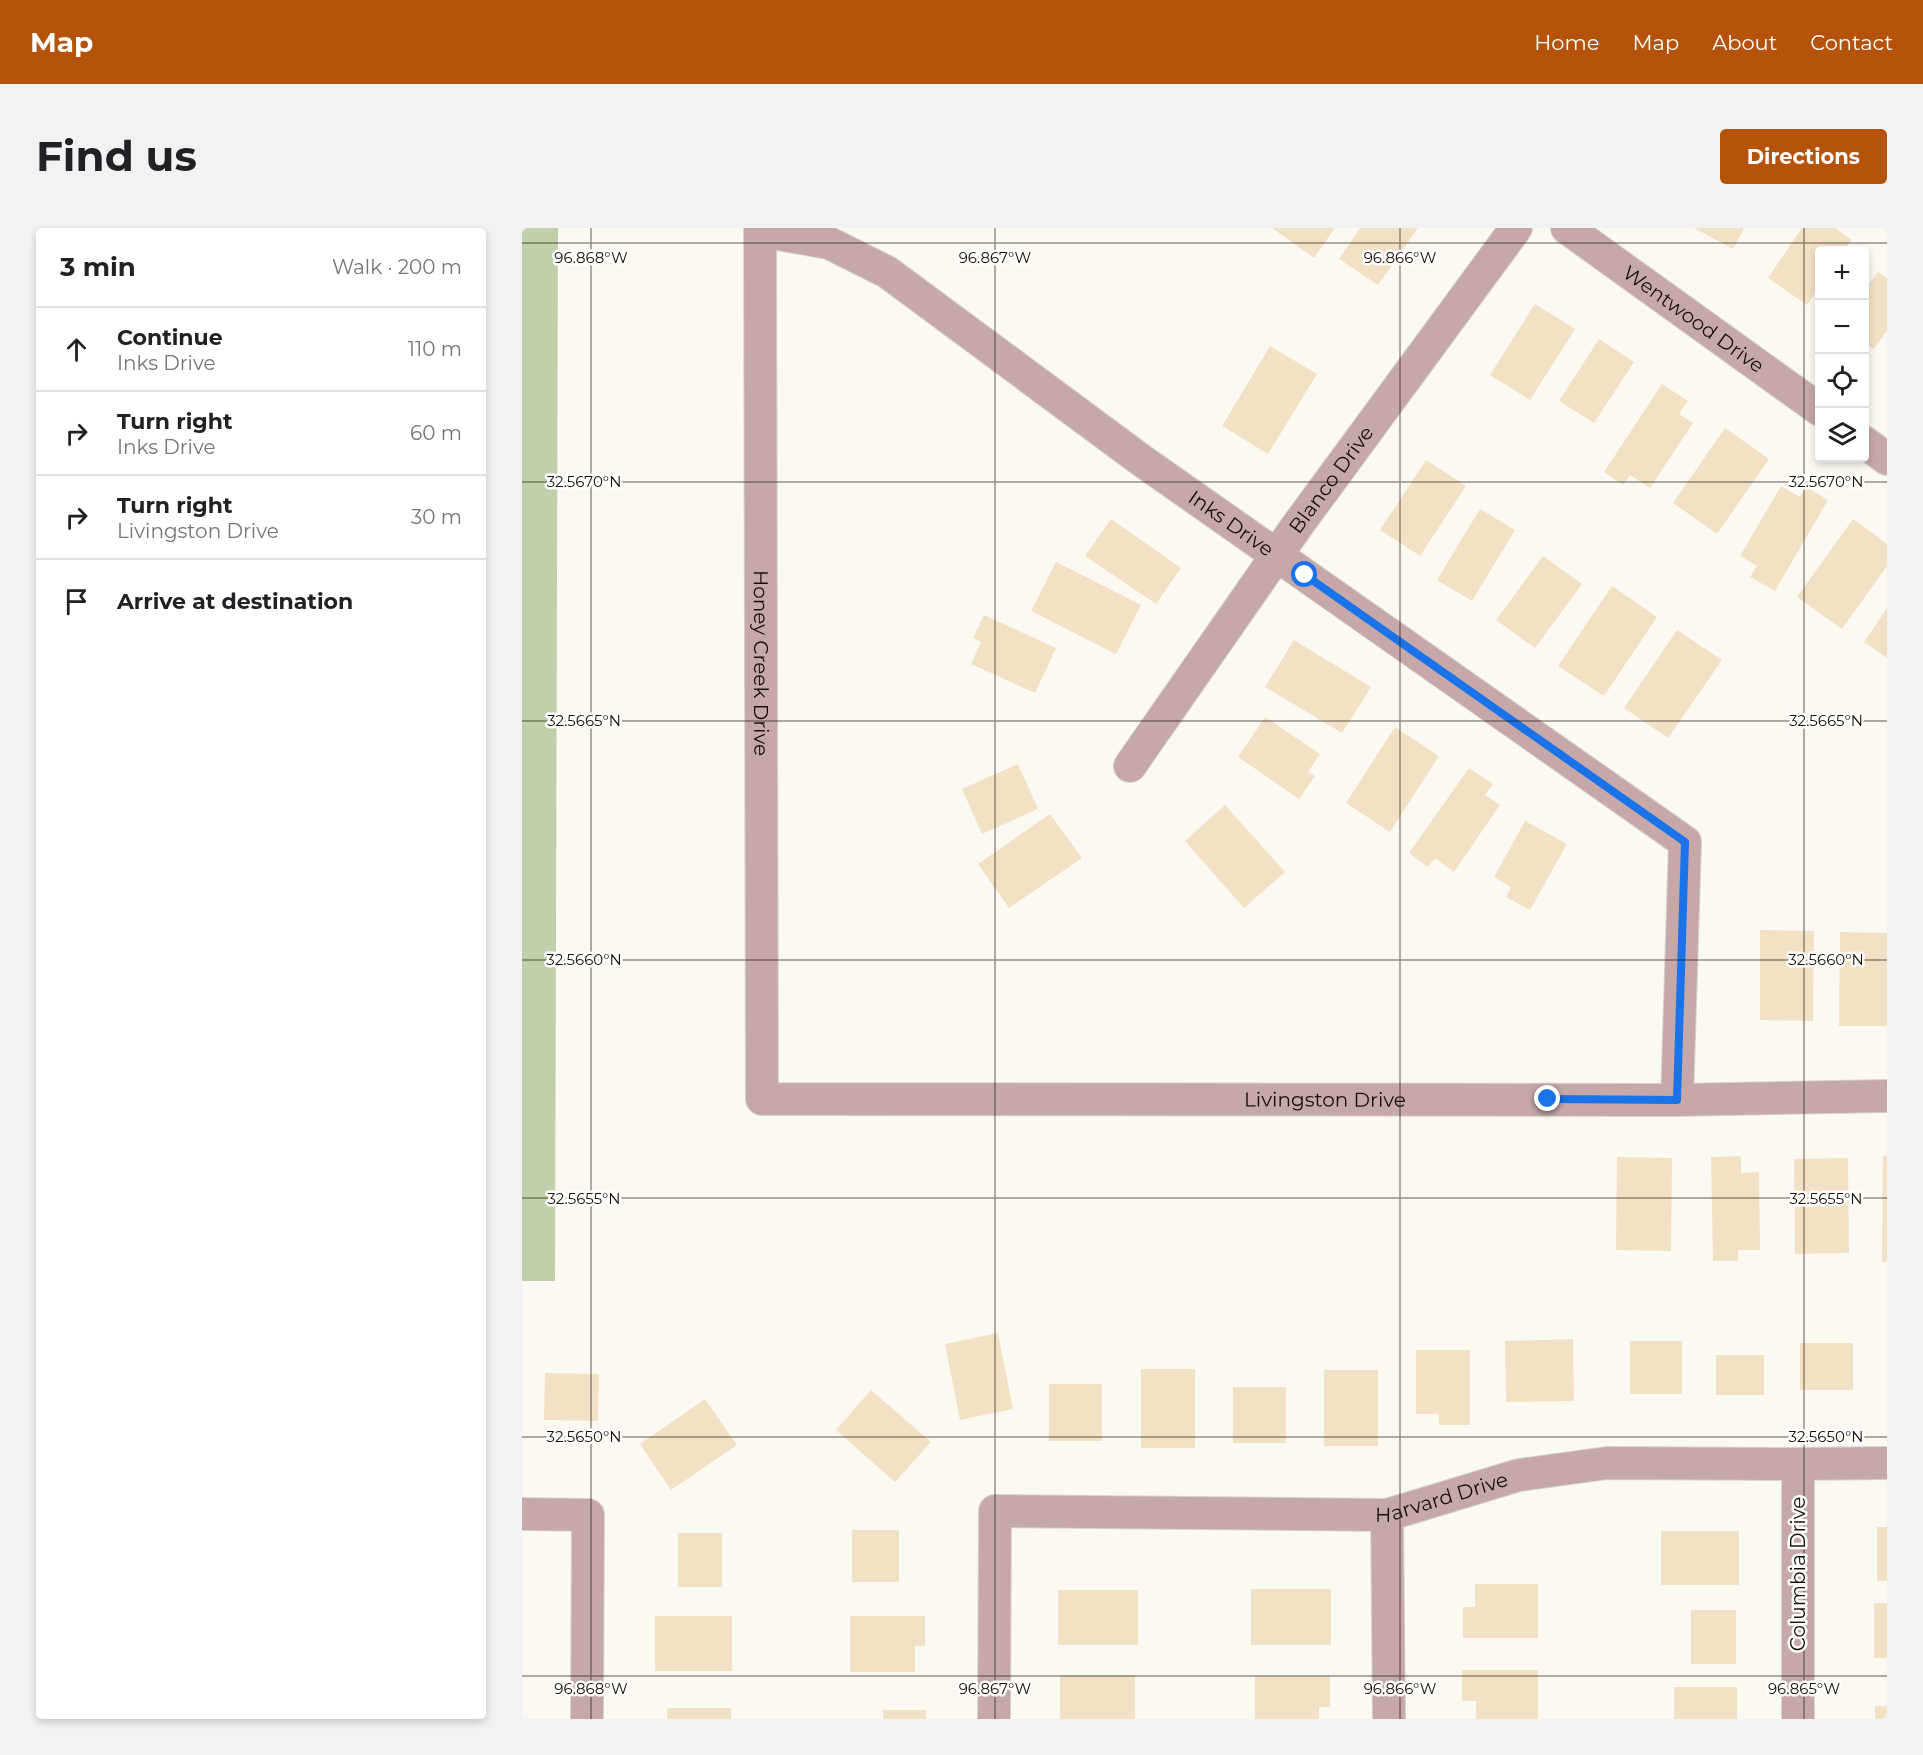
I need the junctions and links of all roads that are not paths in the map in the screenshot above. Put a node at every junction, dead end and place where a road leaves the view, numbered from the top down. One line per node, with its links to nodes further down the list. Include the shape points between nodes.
1 (1516, 228): 7 (street, Blanco Drive)
2 (1567, 228): 4 (street, Wentwood Drive)
3 (760, 230): 7 (street, Inks Drive, via 829,243 887,272 1141,460); 10 (street, Honey Creek Drive)
4 (1817, 408)
5 (1869, 446): 6 (street)
6 (1887, 459)
7 (1278, 555): 8 (street, Blanco Drive); 11 (street, Inks Drive, via 1685,842)
8 (1130, 766)
9 (1887, 1096): 11 (street, Livingston Drive)
10 (762, 1099): 11 (street, Livingston Drive)
11 (1677, 1100)
12 (1887, 1463): 13 (street, Harvard Drive)
13 (1798, 1464): 15 (street, Harvard Drive, via 1607,1463 1519,1475); 19 (street, Columbia Drive)
14 (522, 1514): 16 (street, via 588,1515)
15 (1387, 1515): 17 (street, Harvard Drive, via 994,1511); 18 (street)
16 (587, 1719)
17 (994, 1719)
18 (1389, 1719)
19 (1798, 1719)

